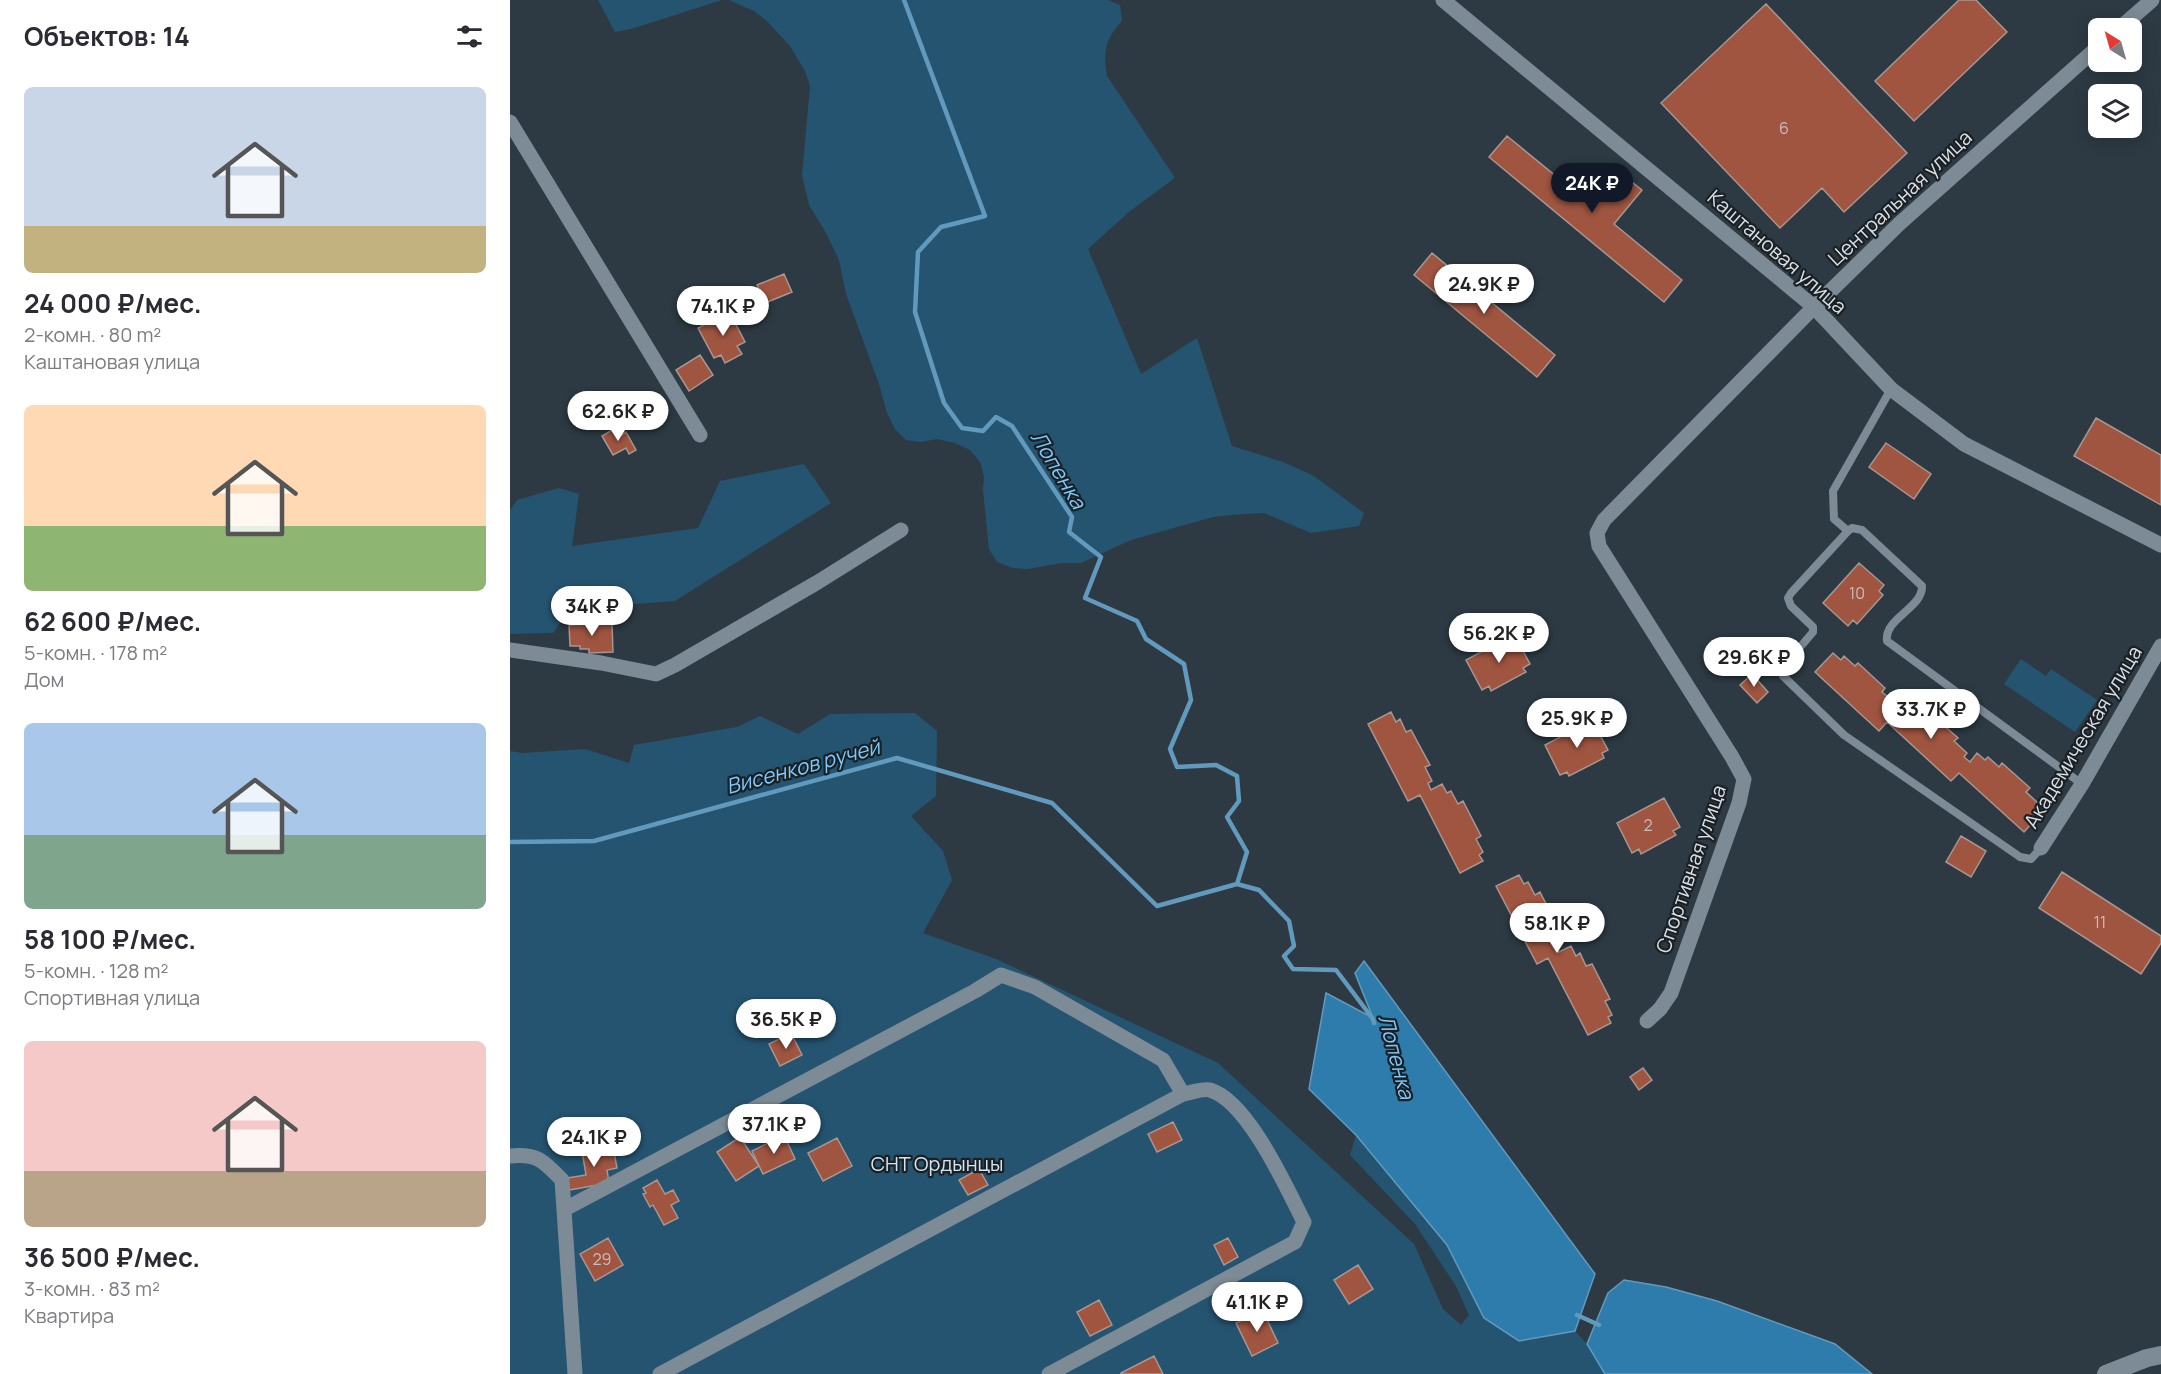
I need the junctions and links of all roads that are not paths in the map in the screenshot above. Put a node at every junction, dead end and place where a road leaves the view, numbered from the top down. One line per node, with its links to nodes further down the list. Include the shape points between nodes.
1 (1443, 0): 6 (street, Каштановая улица)
2 (2152, 0): 3 (street)
3 (2131, 18)
4 (2088, 56): 6 (street, Центральная улица, via 1899,225)
5 (510, 122): 8 (street)
6 (1814, 307): 7 (street, Каштановая улица); 12 (street, Центральная улица, via 1604,520 1597,534)
7 (1891, 389): 10 (lane, via 1833,491 1834,519); 11 (street, Каштановая улица, via 1964,444)
8 (700, 435)
9 (901, 530): 14 (street, via 656,674)
10 (1848, 531): 15 (lane, via 1862,530 1922,586 1920,595 1890,628 1887,641); 16 (lane, via 1788,598 1814,632 1785,665 1782,676 1844,735 2020,857 2031,859)
11 (2161, 545)
12 (1599, 546): 17 (street, Спортивная улица, via 1744,779 1739,803 1671,993)
13 (2161, 646): 15 (street, Академическая улица)
14 (510, 651)
15 (2082, 784): 16 (street, Академическая улица)
16 (2041, 848)
17 (1647, 1021)
18 (1183, 1094): 20 (street, via 1162,1059 1035,987 1001,975); 23 (street); 24 (street, via 1209,1090 1229,1101 1263,1143 1304,1222 1295,1242)
19 (510, 1156): 20 (street, via 543,1160 562,1180)
20 (565, 1209): 22 (street)
21 (2161, 1356): 25 (street)
22 (574, 1374)
23 (660, 1374)
24 (1049, 1374)
25 (2106, 1374)

